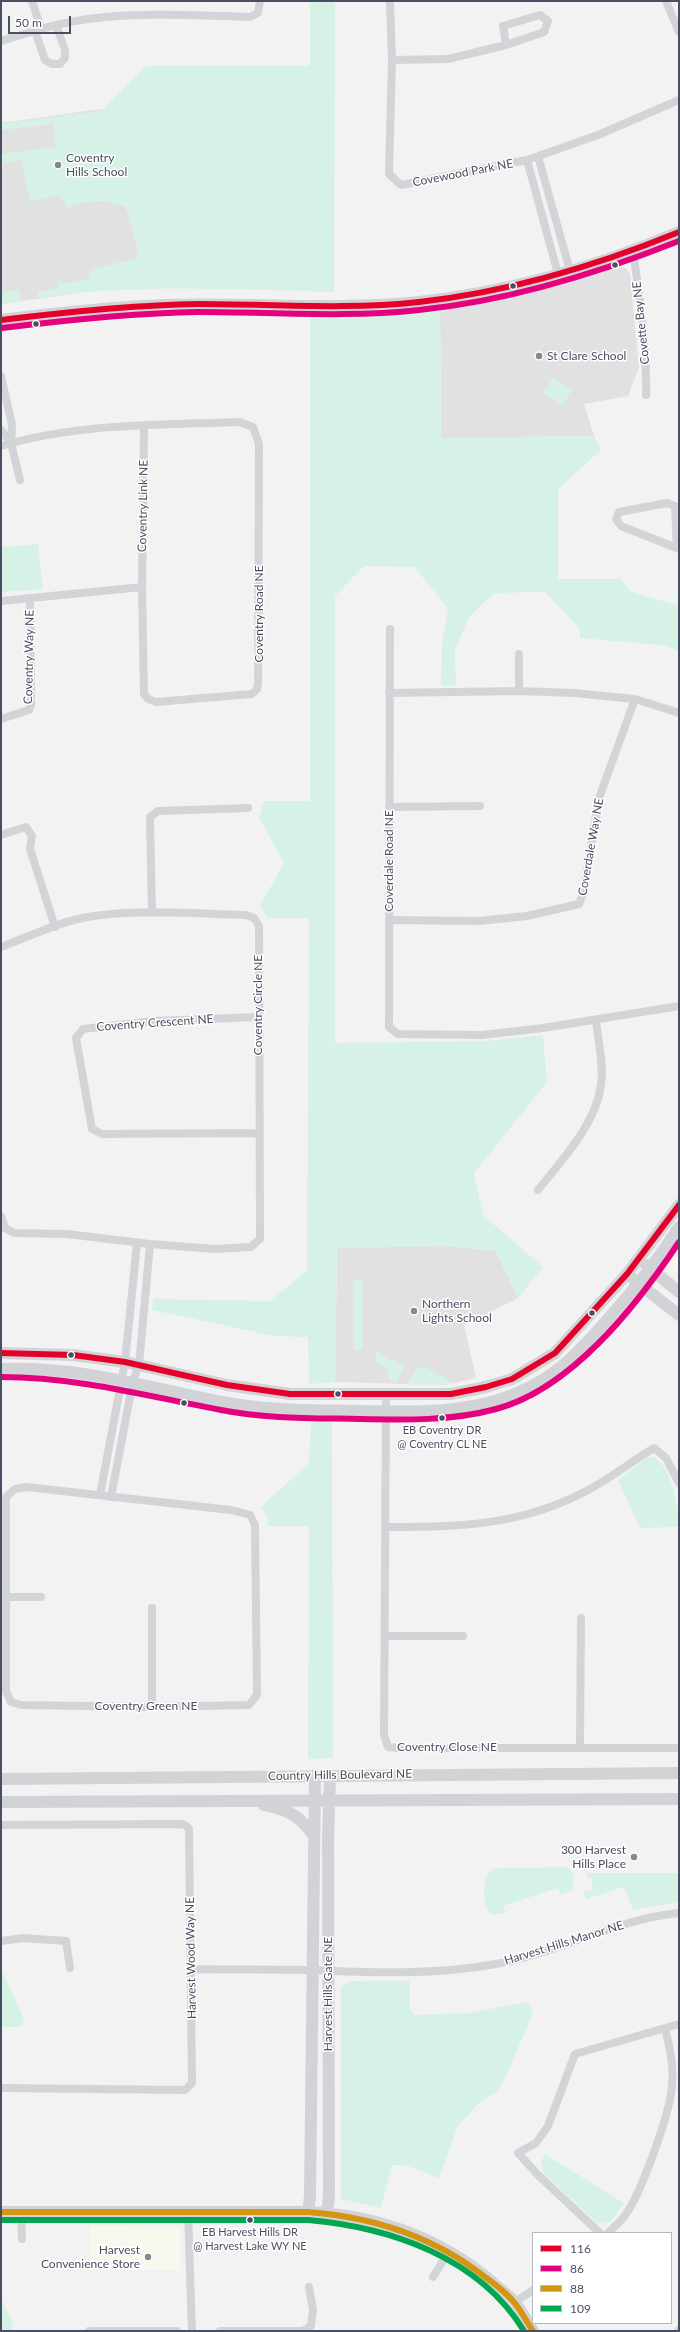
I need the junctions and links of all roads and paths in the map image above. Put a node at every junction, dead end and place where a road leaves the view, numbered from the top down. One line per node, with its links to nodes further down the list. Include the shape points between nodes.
1 (32, 1): 6 (street)
2 (260, 1): 5 (street, via 258,13 250,17 157,14 96,18)
3 (390, 1): 10 (street, Covewood Park NE)
4 (666, 1): 7 (street)
5 (56, 24): 6 (street); 6 (street, via 65,50 65,58 60,64 52,64 45,60)
6 (38, 30): 8 (street)
7 (679, 32)
8 (1, 41)
9 (506, 45): 9 (street, via 503,26 540,15 548,21 544,32); 10 (street, via 448,59)
10 (392, 60): 13 (street, Covewood Park NE, via 389,174 401,185)
11 (679, 100): 12 (street, Covewood Park NE, via 598,135)
12 (538, 156): 13 (street, Covewood Park NE); 16 (street)
13 (526, 160): 17 (street)
14 (679, 232): 15 (street)
15 (633, 252): 16 (street); 20 (street, Covette Bay NE, via 642,317)
16 (570, 271): 17 (street)
17 (558, 274): 18 (street, via 419,302 341,306 167,305 70,311)
18 (1, 320)
19 (1, 376): 23 (street, via 12,425)
20 (646, 394)
21 (144, 425): 23 (street, Coventry Road NE, via 80,429); 27 (street, Coventry Link NE); 27 (street, Coventry Road NE, via 240,422 253,427 258,436 257,689 252,694 156,702 148,699 144,690)
22 (1, 430): 23 (street)
23 (11, 443): 24 (street, Coventry Road NE); 25 (street)
24 (1, 446)
25 (20, 480)
26 (678, 549): 26 (street, via 675,506 667,503 619,512 616,519 621,526)
27 (142, 587): 28 (street)
28 (30, 599): 29 (street); 36 (street, Coventry Way NE, via 31,705 29,710)
29 (1, 601)
30 (390, 629): 33 (street, Coverdale Road NE)
31 (519, 654): 32 (street)
32 (519, 691): 33 (street); 34 (street)
33 (389, 693): 38 (street, Coverdale Road NE)
34 (635, 699): 35 (street); 42 (street, Coverdale Way NE, via 599,798 584,894 579,904 527,916 479,921)
35 (679, 713)
36 (1, 718)
37 (480, 806): 38 (street)
38 (389, 807): 42 (street, Coverdale Road NE)
39 (248, 808): 41 (street, via 158,812 150,817)
40 (1, 835): 43 (street, via 26,827 32,836 30,849)
41 (152, 913): 43 (street, Coventry Circle NE, via 92,916); 46 (street, Coventry Circle NE, via 246,915 254,918 259,926)
42 (389, 920): 47 (street, Coverdale Road NE, via 389,1027 398,1034 482,1035)
43 (55, 927): 44 (street, Coventry Circle NE)
44 (1, 947)
45 (679, 1006): 47 (street, Coverdale Road NE)
46 (258, 1017): 48 (street, Coventry Circle NE); 48 (street, Coventry Crescent NE, via 153,1021 83,1029 76,1038 92,1128 102,1134)
47 (596, 1020): 49 (street, via 601,1084 595,1107 575,1145)
48 (258, 1134): 54 (street, Coventry Circle NE, via 260,1239 251,1247 214,1249)
49 (538, 1190)
50 (679, 1205): 55 (street)
51 (1, 1216): 53 (street, Coventry Circle NE, via 5,1228 14,1233 66,1234)
52 (679, 1228): 56 (street)
53 (137, 1243): 54 (street, Coventry Circle NE); 62 (street)
54 (150, 1244): 63 (street)
55 (640, 1259): 56 (street); 57 (street)
56 (651, 1270): 58 (street); 59 (street)
57 (627, 1274): 58 (street); 66 (street, via 555,1354 518,1376 486,1387 451,1394)
58 (639, 1284): 60 (street); 67 (street, via 564,1366 519,1393 494,1402 451,1410)
59 (679, 1292)
60 (679, 1315)
61 (1, 1353): 62 (street, via 73,1355)
62 (125, 1362): 63 (street); 65 (street)
63 (139, 1365): 65 (street); 66 (street, via 227,1386 290,1394)
64 (1, 1369): 65 (street, via 72,1372)
65 (127, 1380): 67 (street, via 231,1403 290,1410); 69 (street); 70 (street)
66 (386, 1394): 67 (street, Coventry Close NE)
67 (386, 1411): 71 (street, Coventry Close NE)
68 (679, 1483): 71 (street, via 666,1458 654,1448 590,1489 554,1506 525,1515 454,1527)
69 (100, 1495): 70 (street, Coventry Green NE); 73 (street, Coventry Green NE, via 26,1487 15,1489 6,1497)
70 (111, 1496): 78 (street, Coventry Green NE, via 231,1510 250,1515 255,1525 257,1695 249,1705)
71 (385, 1527): 76 (street, Coventry Close NE)
72 (41, 1596): 73 (street)
73 (7, 1597): 78 (street, Coventry Green NE, via 6,1691 11,1702 21,1705)
74 (152, 1608): 78 (street)
75 (581, 1618): 79 (street)
76 (385, 1636): 77 (street); 79 (street, Coventry Close NE, via 384,1735 388,1747)
77 (463, 1636)
78 (152, 1707)
79 (580, 1747): 80 (street, Coventry Close NE)
80 (679, 1748)
81 (1, 1772): 85 (street)
82 (679, 1773): 84 (street, Country Hills Boulevard NE)
83 (315, 1775): 84 (street, Country Hills Boulevard NE); 85 (street, Country Hills Boulevard NE); 88 (street, Harvest Hills Gate NE)
84 (330, 1775): 89 (street, Harvest Hills Gate NE)
85 (53, 1778): 86 (street, Country Hills Boulevard NE)
86 (1, 1779)
87 (679, 1799): 89 (street, Country Hills Boulevard NE)
88 (315, 1800): 89 (street, Country Hills Boulevard NE); 90 (street, Country Hills Boulevard NE); 93 (street, Harvest Hills Gate NE)
89 (328, 1800): 99 (street, Harvest Hills Gate NE)
90 (241, 1801): 91 (street, Country Hills Boulevard NE); 93 (street, via 294,1814 303,1820)
91 (1, 1802)
92 (1, 1825): 97 (street, Harvest Wood Way NE, via 183,1824 189,1828)
93 (314, 1836): 98 (street, Harvest Hills Gate NE)
94 (679, 1913): 99 (street, Harvest Hills Manor NE, via 658,1915 629,1923 526,1957 462,1970)
95 (1, 1941): 96 (street, via 23,1938 66,1941)
96 (70, 1968)
97 (192, 1969): 98 (street, Harvest Hills Manor NE); 102 (street, Harvest Wood Way NE, via 192,2083 185,2090)
98 (312, 1970): 99 (street, Harvest Hills Manor NE); 106 (street, Harvest Hills Gate NE)
99 (328, 1972): 107 (street, Harvest Hills Gate NE)
100 (679, 2024): 101 (street)
101 (665, 2029): 108 (street, via 575,2054 548,2126 536,2143 518,2154); 109 (street, via 672,2056 672,2086 667,2110 635,2199 624,2218)
102 (1, 2088)
103 (1, 2212): 104 (street)
104 (21, 2212): 105 (street); 110 (street)
105 (188, 2212): 106 (street); 118 (street)
106 (308, 2212): 107 (street)
107 (327, 2212): 111 (street, via 385,2223)
108 (599, 2232)
109 (609, 2232)
110 (22, 2239)
111 (449, 2251): 112 (street); 115 (street, via 474,2266)
112 (434, 2277)
113 (309, 2287): 119 (street, via 314,2310 311,2326 303,2331)
114 (532, 2291): 115 (street)
115 (514, 2302): 120 (street)
116 (89, 2331): 117 (street)
117 (177, 2331)
118 (192, 2331)
119 (220, 2331)
120 (533, 2331)

